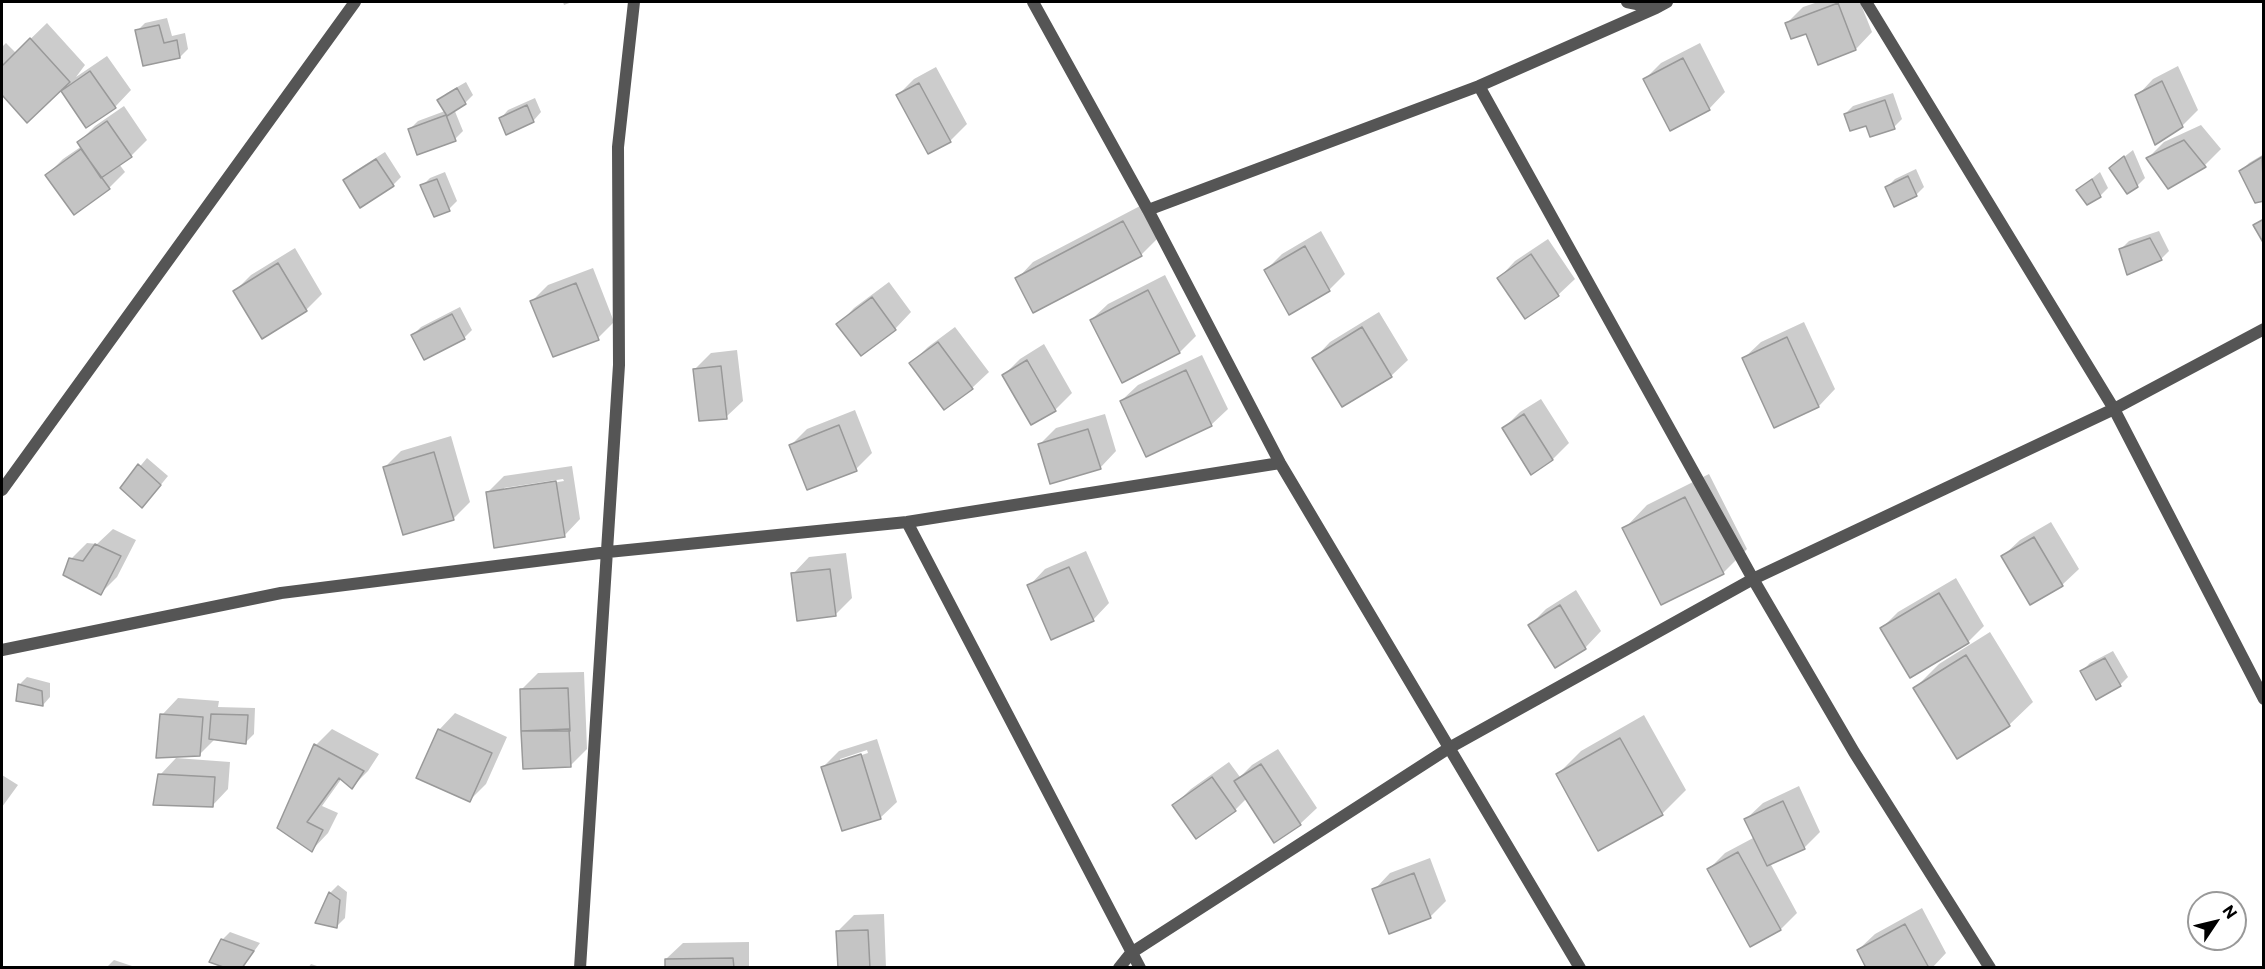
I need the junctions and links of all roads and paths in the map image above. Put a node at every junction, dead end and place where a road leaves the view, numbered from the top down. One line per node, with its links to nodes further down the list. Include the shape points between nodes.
1 (355, 2): 12 (street)
2 (634, 2): 14 (street, via 618,147 620,364)
3 (1033, 2): 8 (street)
4 (1627, 2): 6 (street)
5 (1866, 2): 10 (street)
6 (1662, 5): 7 (street)
7 (1479, 86): 8 (street); 15 (street)
8 (1148, 210): 11 (street)
9 (2264, 329): 10 (street)
10 (2114, 409): 15 (street); 17 (street)
11 (1280, 463): 13 (street); 18 (street)
12 (2, 490)
13 (907, 522): 14 (street); 19 (street)
14 (608, 552): 16 (street, via 281,593); 20 (street)
15 (1753, 579): 18 (street); 24 (street, via 1854,752)
16 (2, 650)
17 (2264, 699)
18 (1449, 748): 19 (street); 23 (street)
19 (1131, 954): 21 (street); 22 (street)
20 (580, 968)
21 (1119, 968)
22 (1140, 968)
23 (1580, 968)
24 (1990, 968)

